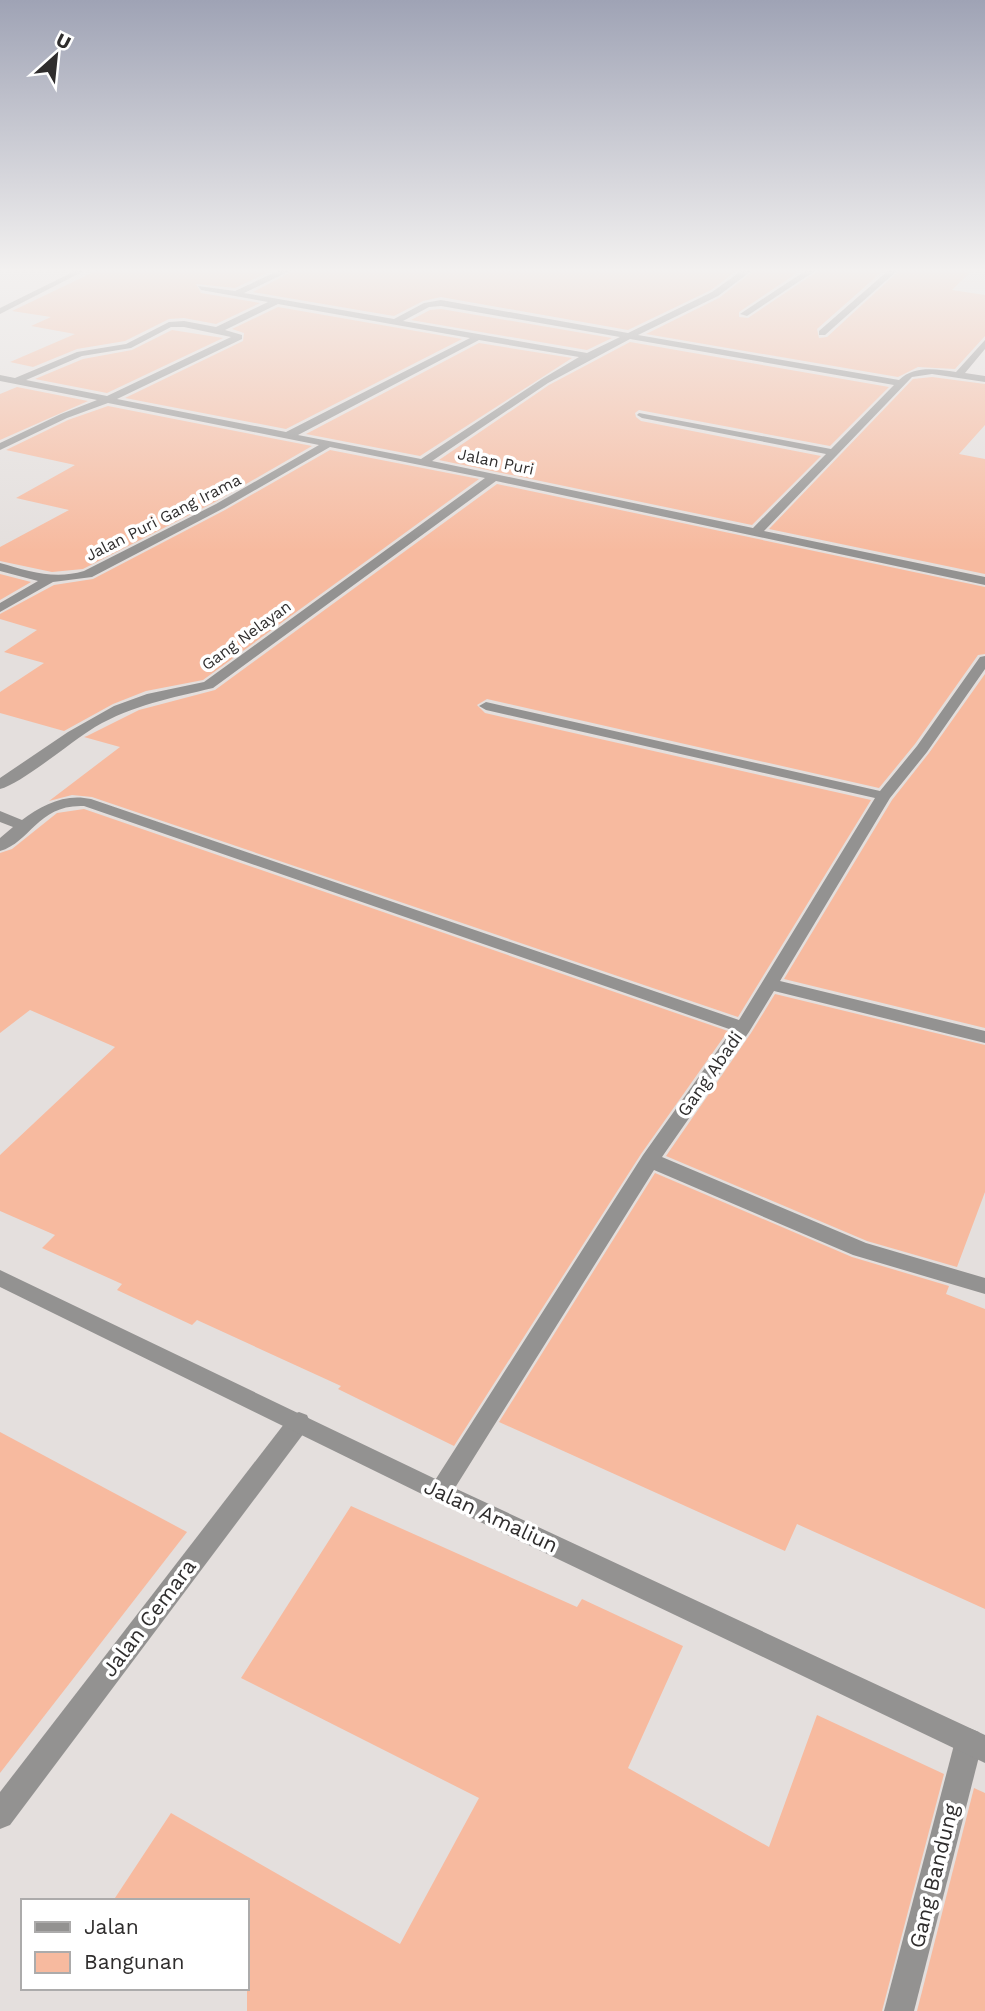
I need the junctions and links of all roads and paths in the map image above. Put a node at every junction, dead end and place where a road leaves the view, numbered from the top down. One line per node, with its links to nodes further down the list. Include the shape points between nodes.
1 (59, 363): 10 (street)
2 (184, 363): 12 (street)
3 (428, 363): 14 (street)
4 (576, 363): 18 (street)
5 (787, 363): 11 (street)
6 (968, 363): 7 (street)
7 (958, 374): 9 (street); 11 (street, via 918,371)
8 (0, 378): 10 (street, Jalan Puri)
9 (985, 379)
10 (17, 381): 12 (street, Jalan Puri)
11 (900, 383): 17 (street)
12 (108, 399): 14 (street, Jalan Puri); 16 (street)
13 (642, 415): 17 (street)
14 (289, 435): 15 (street, Jalan Puri)
15 (330, 443): 18 (street, Jalan Puri); 22 (street, Jalan Puri Gang Irama, via 88,574)
16 (0, 447)
17 (834, 453): 20 (street)
18 (424, 462): 19 (street, Jalan Puri)
19 (494, 477): 20 (street, Jalan Puri); 27 (street, Gang Nelayan, via 208,685 167,692 121,708 86,726)
20 (756, 533): 23 (street, Jalan Puri)
21 (0, 567): 22 (street, Jalan Puri Gang Irama)
22 (50, 579): 24 (street)
23 (985, 581)
24 (0, 608)
25 (985, 660): 28 (street, Gang Abadi)
26 (486, 706): 28 (street)
27 (0, 785)
28 (884, 796): 32 (street, Gang Abadi)
29 (0, 816): 30 (street)
30 (25, 827): 31 (street); 33 (street, via 51,806 86,802)
31 (0, 846)
32 (770, 984): 33 (street, Gang Abadi); 34 (street)
33 (743, 1028): 35 (street, Gang Abadi)
34 (985, 1037)
35 (650, 1160): 37 (street, via 860,1249); 39 (street, Gang Abadi)
36 (0, 1278): 38 (street, Jalan Amaliun)
37 (985, 1286)
38 (299, 1422): 39 (street, Jalan Amaliun); 41 (street, Jalan Cemara)
39 (440, 1492): 40 (street, Jalan Amaliun)
40 (977, 1745): 42 (street, Gang Bandung)
41 (0, 1815)
42 (899, 2011)

